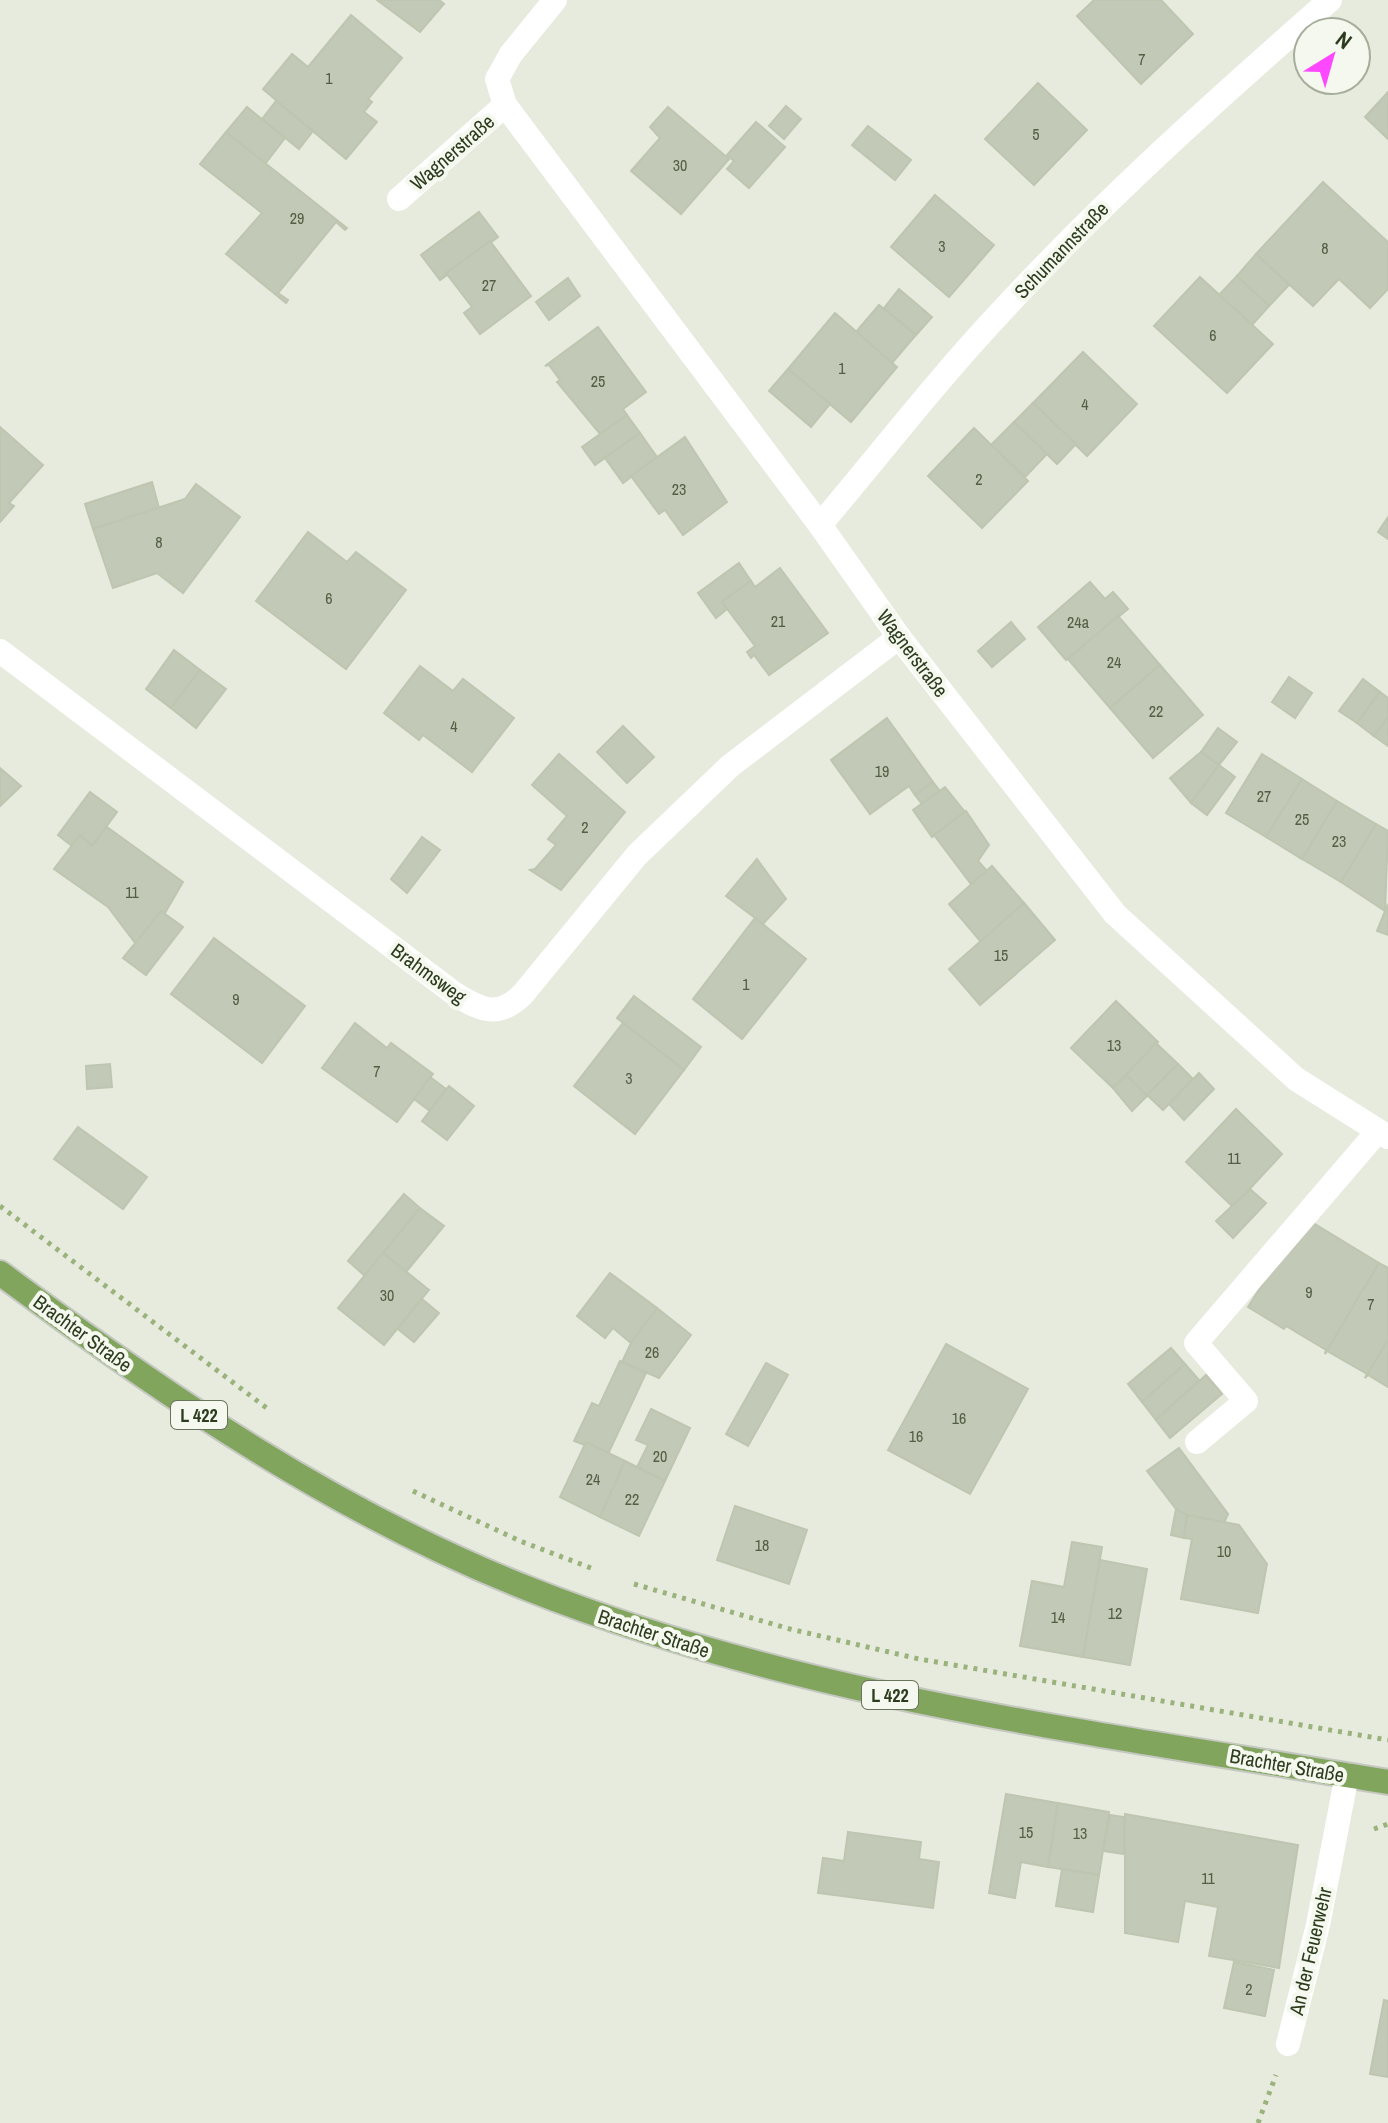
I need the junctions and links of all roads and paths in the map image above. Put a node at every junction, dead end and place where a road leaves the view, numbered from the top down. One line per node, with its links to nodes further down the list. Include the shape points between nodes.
1 (555, 0): 3 (street, Wagnerstraße, via 497,79)
2 (1330, 0): 5 (street, Schumannstraße, via 1094,215 998,314)
3 (505, 105): 4 (street, Wagnerstraße); 5 (street, Wagnerstraße)
4 (399, 199)
5 (820, 525): 6 (street, Wagnerstraße)
6 (899, 637): 7 (street, Brahmsweg, via 730,766 637,855 523,994 509,1008 493,1010 455,994); 8 (street, Wagnerstraße, via 1115,914 1296,1079)
7 (0, 651)
8 (1383, 1134): 12 (street, via 1196,1343 1246,1401)
9 (0, 1206): 11 (path, via 207,1366)
10 (0, 1273): 17 (main road, Brachter Straße / L 422, via 181,1403 320,1489 411,1537 617,1622 759,1665 931,1705)
11 (282, 1417)
12 (1197, 1442)
13 (405, 1488): 14 (path)
14 (601, 1572)
15 (628, 1582): 16 (path, via 919,1659)
16 (1388, 1740)
17 (1347, 1775): 18 (main road, Brachter Straße / L 422); 19 (street, An der Feuerwehr)
18 (1388, 1782)
19 (1288, 2044): 20 (path)
20 (1258, 2123)

